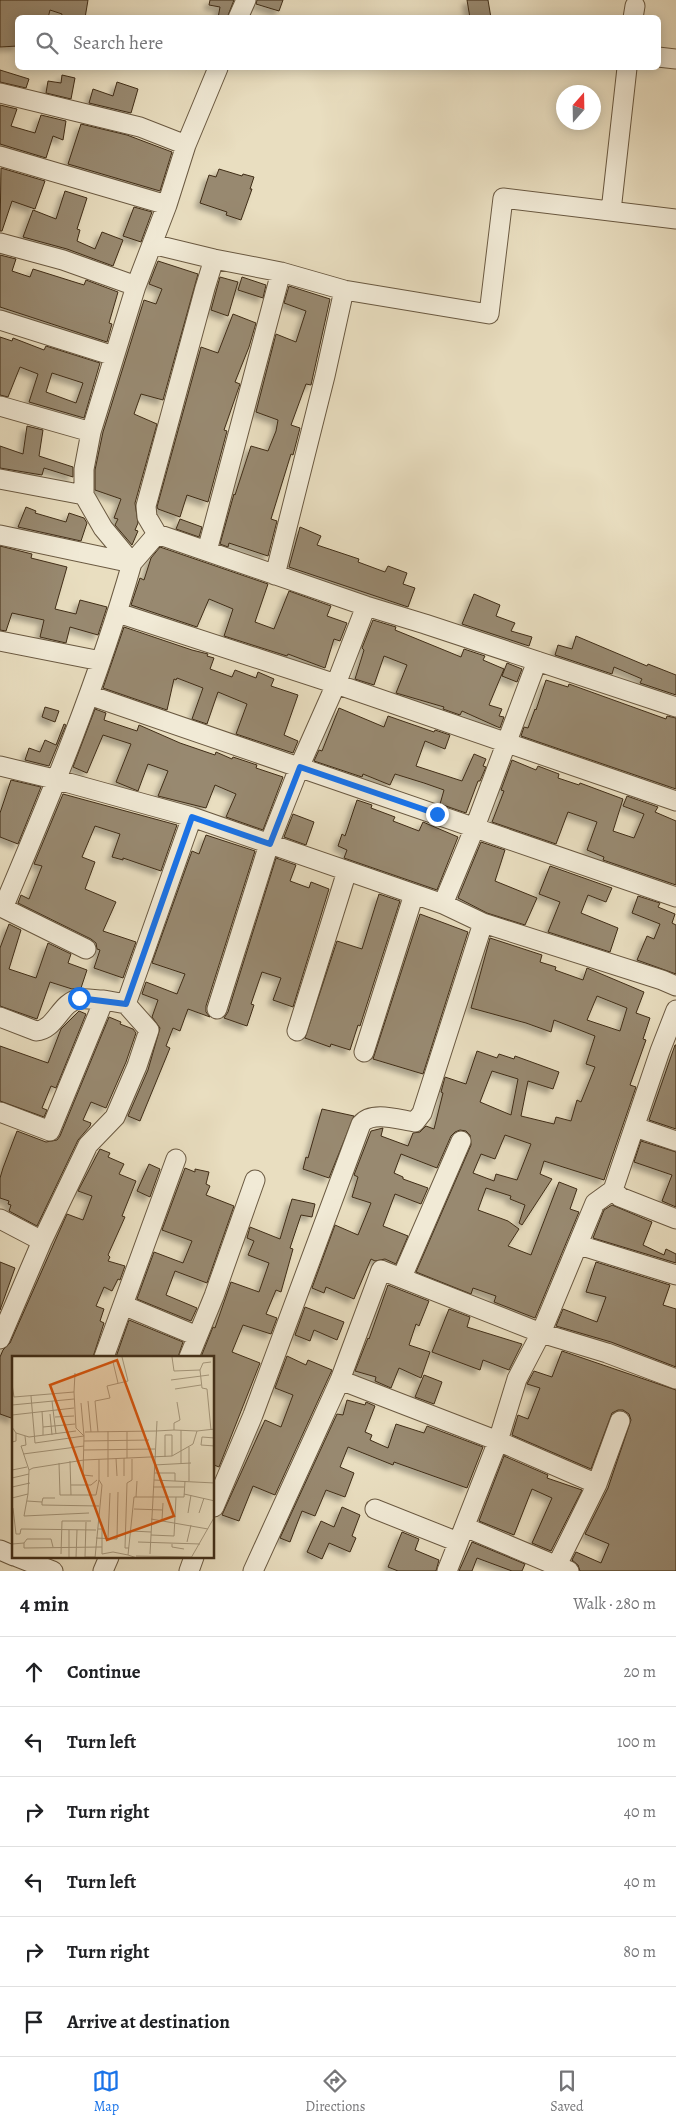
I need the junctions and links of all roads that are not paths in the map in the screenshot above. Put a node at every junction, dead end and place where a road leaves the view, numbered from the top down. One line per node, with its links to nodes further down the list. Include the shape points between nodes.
1 (246, 0): 2 (street)
2 (239, 15)
3 (661, 57): 4 (street)
4 (676, 59)
5 (217, 70): 8 (street)
6 (627, 70): 11 (street)
7 (0, 93): 8 (street, via 140,126)
8 (186, 145): 10 (street)
9 (0, 156): 10 (street)
10 (167, 205): 14 (street)
11 (611, 211): 12 (street); 18 (street, via 503,198 489,314)
12 (676, 219)
13 (0, 243): 17 (street, via 63,260)
14 (152, 244): 15 (street); 17 (street)
15 (214, 260): 16 (street); 25 (street, via 146,506 147,517)
16 (281, 272): 18 (street); 27 (street)
17 (136, 286): 20 (street)
18 (344, 290): 29 (street)
19 (0, 320): 20 (street)
20 (114, 356): 22 (street)
21 (0, 406): 22 (street)
22 (91, 432): 24 (street, via 84,468)
23 (0, 479): 24 (street)
24 (84, 495): 28 (street, via 103,528)
25 (157, 534): 27 (street); 28 (street)
26 (0, 535): 28 (street)
27 (207, 551): 29 (street)
28 (132, 563): 31 (street)
29 (275, 575): 30 (street)
30 (366, 606): 34 (street); 35 (street)
31 (118, 613): 33 (street); 35 (street)
32 (0, 641): 33 (street)
33 (101, 661): 36 (street)
34 (537, 661): 37 (street); 38 (street)
35 (336, 684): 38 (street); 40 (street)
36 (89, 695): 40 (street); 41 (street)
37 (676, 707)
38 (506, 742): 42 (street); 44 (street)
39 (0, 766): 41 (street)
40 (300, 767): 44 (street); 45 (street)
41 (58, 780): 43 (street); 50 (street)
42 (676, 801)
43 (192, 817): 45 (street); 55 (street)
44 (475, 827): 48 (street); 49 (street)
45 (270, 844): 46 (street); 56 (street)
46 (347, 870): 47 (street); 59 (street)
47 (414, 894): 49 (street); 60 (street)
48 (676, 897)
49 (443, 904): 51 (street)
50 (1, 908): 52 (street)
51 (483, 924): 53 (street); 86 (street, via 422,1113 415,1122 377,1116 365,1119 361,1124 253,1415)
52 (86, 949)
53 (676, 986)
54 (104, 1000): 55 (street); 58 (street, via 79,998 68,1004 43,1030 36,1031); 62 (street, via 50,1131)
55 (126, 1004): 71 (street, via 149,1030 137,1066 115,1118 88,1145)
56 (217, 1009)
57 (676, 1010): 61 (street)
58 (0, 1017)
59 (296, 1031)
60 (364, 1052)
61 (668, 1053): 63 (street)
62 (0, 1112)
63 (636, 1127): 65 (street); 68 (street)
64 (461, 1141): 74 (street)
65 (676, 1141)
66 (176, 1159): 75 (street)
67 (255, 1180): 77 (street)
68 (613, 1190): 70 (street, via 620,1197); 72 (street, via 595,1203)
69 (0, 1219): 71 (street)
70 (676, 1219)
71 (42, 1241): 78 (street)
72 (580, 1244): 73 (street); 76 (street)
73 (676, 1275)
74 (402, 1277): 76 (street); 82 (street, via 381,1270)
75 (123, 1305): 77 (street); 79 (street)
76 (541, 1333): 81 (street); 84 (street, via 518,1379)
77 (197, 1336): 80 (street)
78 (0, 1339)
79 (104, 1356)
80 (189, 1356)
81 (676, 1379)
82 (340, 1380): 84 (street); 96 (street)
83 (620, 1421): 85 (street)
84 (498, 1441): 85 (street); 88 (street)
85 (597, 1484): 92 (street)
86 (215, 1506)
87 (375, 1508): 88 (street)
88 (462, 1534): 92 (street); 97 (street)
89 (17, 1558): 93 (street)
90 (108, 1558): 94 (street)
91 (194, 1558): 95 (street)
92 (563, 1568)
93 (52, 1571)
94 (102, 1571)
95 (188, 1571)
96 (254, 1571)
97 (447, 1571)

